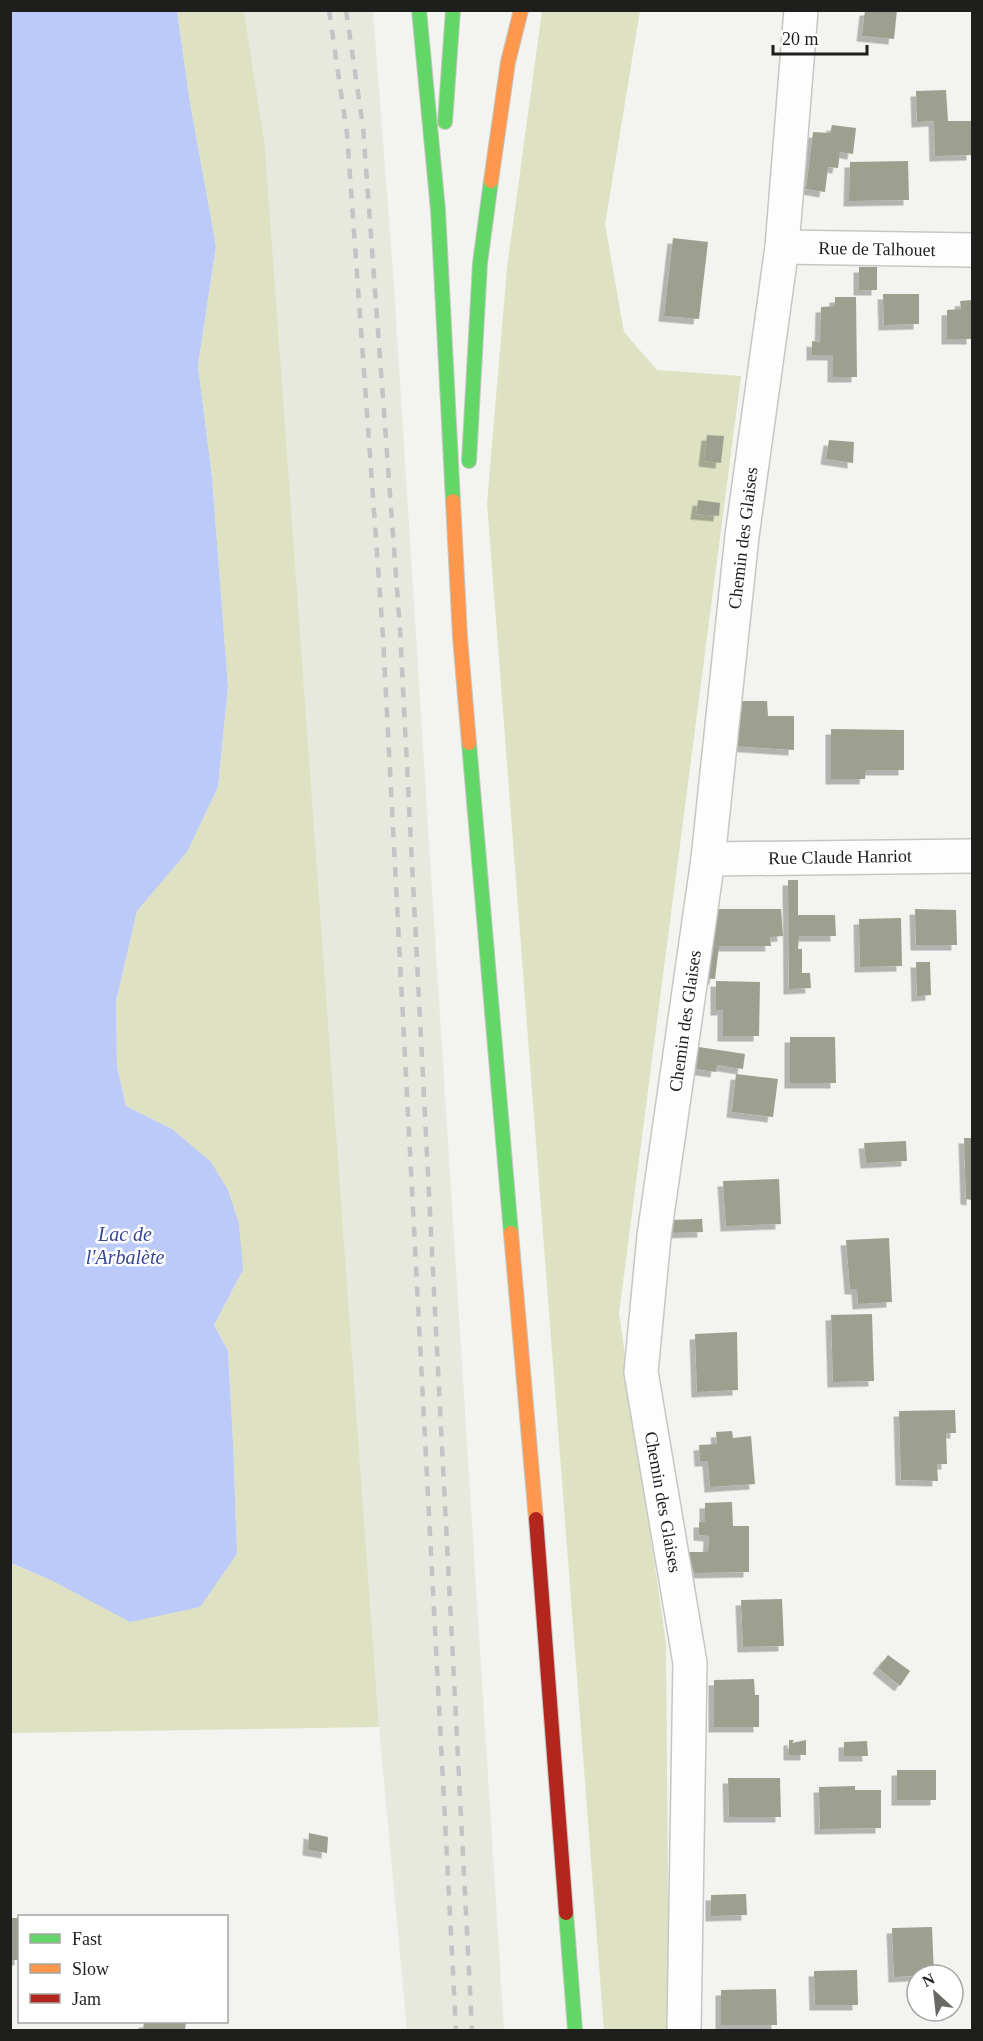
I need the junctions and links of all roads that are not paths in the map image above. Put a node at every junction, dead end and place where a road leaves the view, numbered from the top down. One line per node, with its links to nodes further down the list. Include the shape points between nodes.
1 (419, 10): 5 (main road)
2 (453, 10): 5 (main road)
3 (521, 10): 8 (main road, via 508,62 480,263)
4 (801, 10): 6 (street, Chemin des Glaises)
5 (438, 210): 10 (main road)
6 (782, 247): 7 (street, Rue de Talhouet); 12 (street, Chemin des Glaises, via 742,536)
7 (972, 250)
8 (469, 473)
9 (467, 508): 10 (main road)
10 (460, 637): 13 (main road)
11 (972, 856): 12 (street, Rue Claude Hanriot)
12 (708, 859): 14 (street, Chemin des Glaises, via 654,1236 641,1372 690,1663)
13 (575, 2031)
14 (684, 2031)

